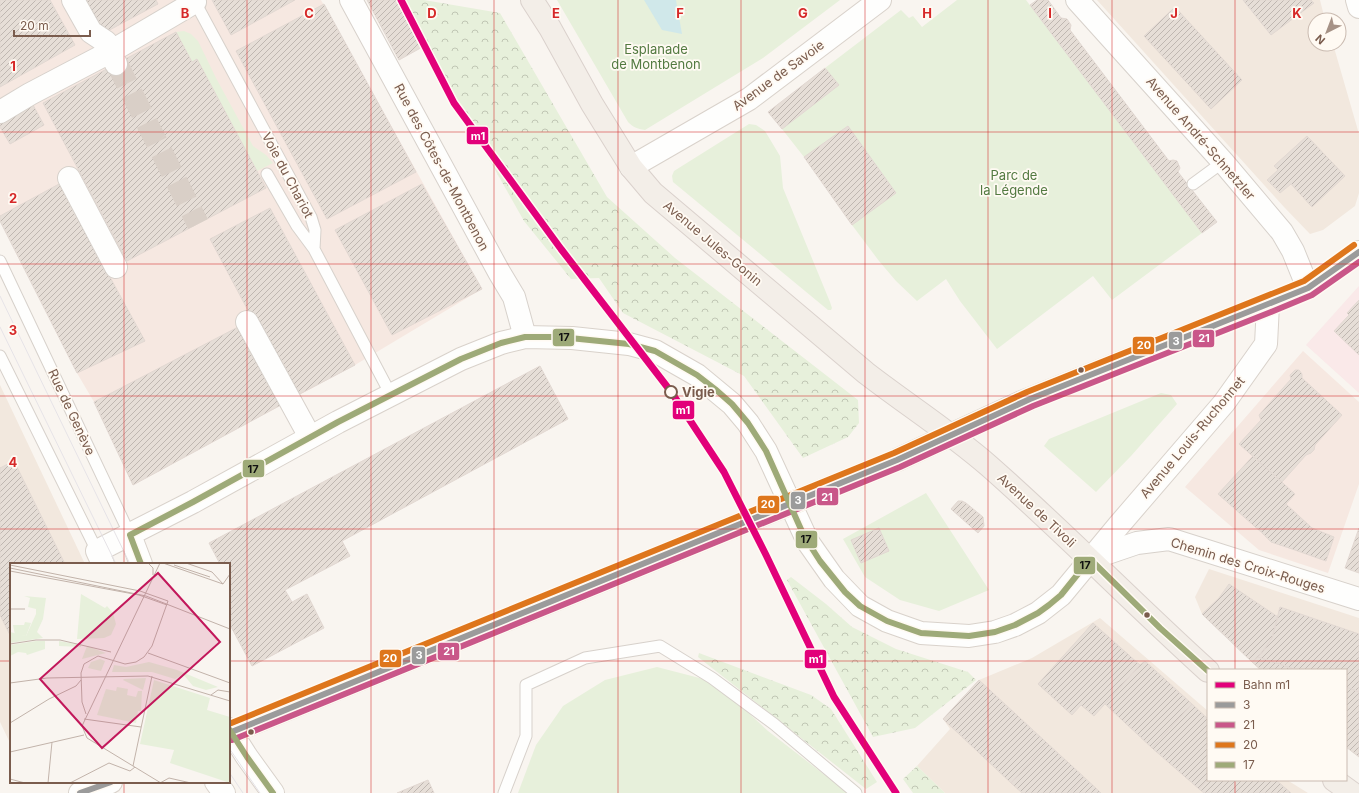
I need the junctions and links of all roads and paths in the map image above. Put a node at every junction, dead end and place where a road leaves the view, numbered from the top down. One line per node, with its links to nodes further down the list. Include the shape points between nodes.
1 (73, 0): 9 (street, via 91,32 106,42)
2 (352, 0): 23 (street, Rue des Côtes-de-Montbenon, via 514,297)
3 (532, 0): 12 (main road, Avenue Jules-Gonin)
4 (880, 0): 12 (street, Avenue de Savoie, via 749,99)
5 (1077, 0): 11 (street, Avenue André-Schnetzler)
6 (1357, 0): 8 (street)
7 (194, 1): 9 (street); 16 (lane, Voie du Chariot, via 311,217 315,230)
8 (1359, 7)
9 (114, 58): 10 (street)
10 (0, 112)
11 (1223, 162): 15 (lane); 20 (street, Avenue André-Schnetzler, via 1282,232 1293,250)
12 (631, 167): 26 (main road, Avenue Jules-Gonin, via 653,193 866,373)
13 (268, 174): 16 (lane, via 297,226)
14 (69, 178): 19 (street)
15 (1193, 184)
16 (314, 249): 25 (lane)
17 (1359, 252): 20 (street)
18 (0, 261): 28 (lane, Rue de Genève)
19 (116, 267)
20 (1308, 288): 21 (street)
21 (1268, 305): 26 (street, via 1030,399); 30 (street, Avenue Louis-Ruchonnet, via 1266,344 1224,403)
22 (247, 322): 27 (street)
23 (525, 337): 25 (street, Avenue Louis-Ruchonnet, via 501,343 461,359); 30 (street, Avenue Louis-Ruchonnet, via 629,344 655,351 697,375 715,389 748,423 766,451 804,536 820,562 860,606 887,621 921,633 969,636 995,632 1015,625 1049,605 1065,591)
24 (0, 356): 29 (lane)
25 (392, 395): 27 (street, Avenue Louis-Ruchonnet)
26 (951, 435): 30 (main road, Avenue de Tivoli, via 989,466); 35 (street, bridge, via 897,460)
27 (310, 437): 28 (street, Avenue Louis-Ruchonnet)
28 (130, 535): 29 (street, Avenue Louis-Ruchonnet); 31 (street, Rue de Genève)
29 (100, 557)
30 (1090, 559): 32 (street, Chemin des Croix-Rouges, via 1137,543 1169,539); 33 (main road, Avenue de Tivoli)
31 (141, 563)
32 (1359, 599)
33 (1207, 670)
34 (230, 730): 41 (street)
35 (230, 734)
36 (1335, 781): 44 (main road)
37 (108, 783): 39 (street)
38 (217, 783): 40 (street)
39 (80, 793)
40 (224, 793)
41 (273, 793)
42 (504, 793): 43 (lane, via 526,736 526,685 585,658 660,646 712,678 774,724)
43 (856, 793)
44 (1352, 793)

